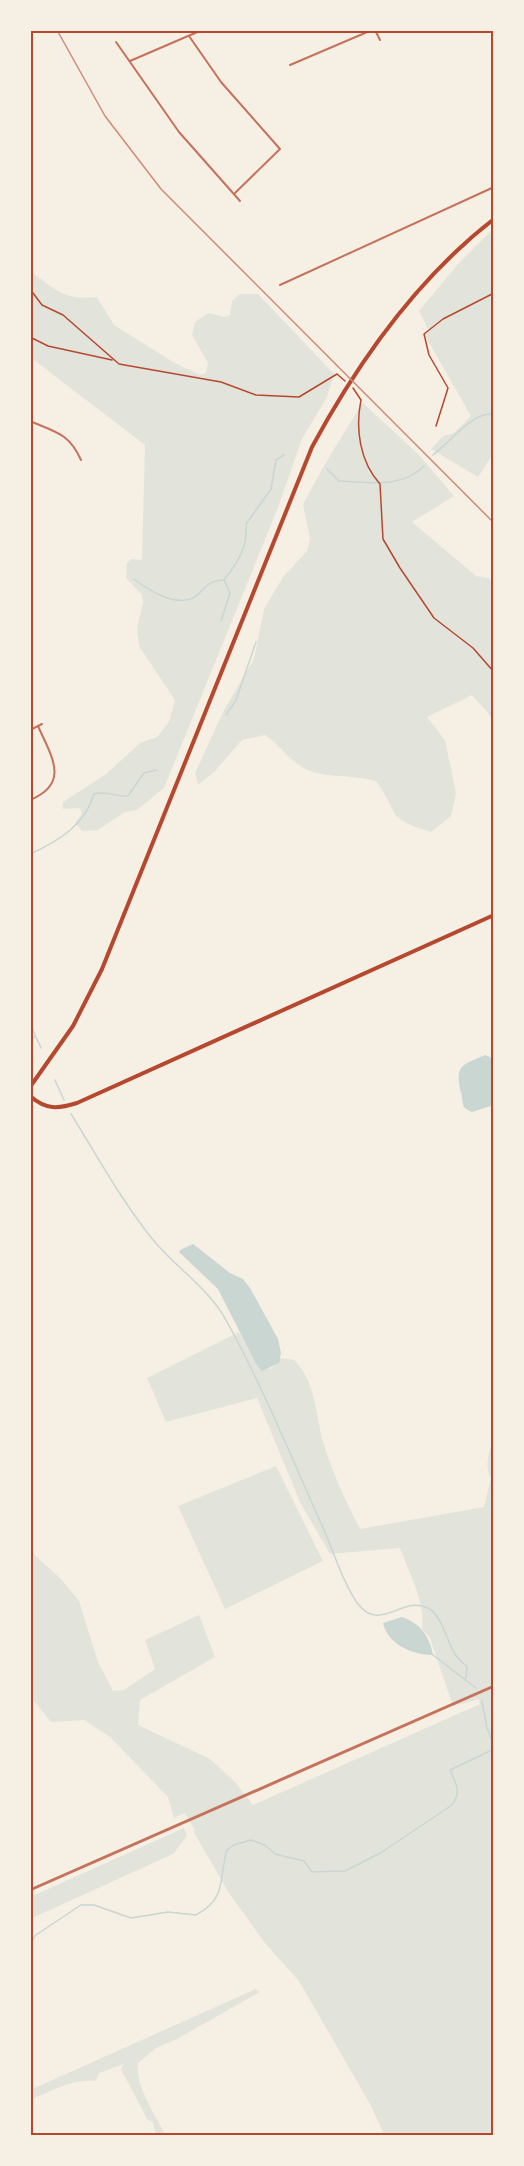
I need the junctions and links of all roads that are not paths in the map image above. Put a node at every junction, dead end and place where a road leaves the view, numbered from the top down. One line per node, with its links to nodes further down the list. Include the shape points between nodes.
1 (202, 30): 3 (street)
2 (374, 30): 4 (street); 7 (street)
3 (189, 36): 6 (street); 9 (street, via 221,82 280,149)
4 (380, 40)
5 (116, 42): 6 (street)
6 (130, 61): 9 (street, via 179,132)
7 (290, 65)
8 (494, 187): 12 (street)
9 (234, 194): 10 (street)
10 (240, 201)
11 (494, 219): 20 (main road, via 416,294 361,364 312,447 102,969 74,1026)
12 (280, 285)
13 (30, 421): 14 (street, via 73,443)
14 (81, 460)
15 (42, 724): 16 (street)
16 (38, 726): 17 (street); 18 (street, via 55,772 45,792)
17 (30, 730)
18 (30, 800)
19 (494, 915): 21 (main road, via 77,1103 45,1107)
20 (30, 1087)
21 (30, 1096)
22 (494, 1686): 23 (street)
23 (30, 1890)

